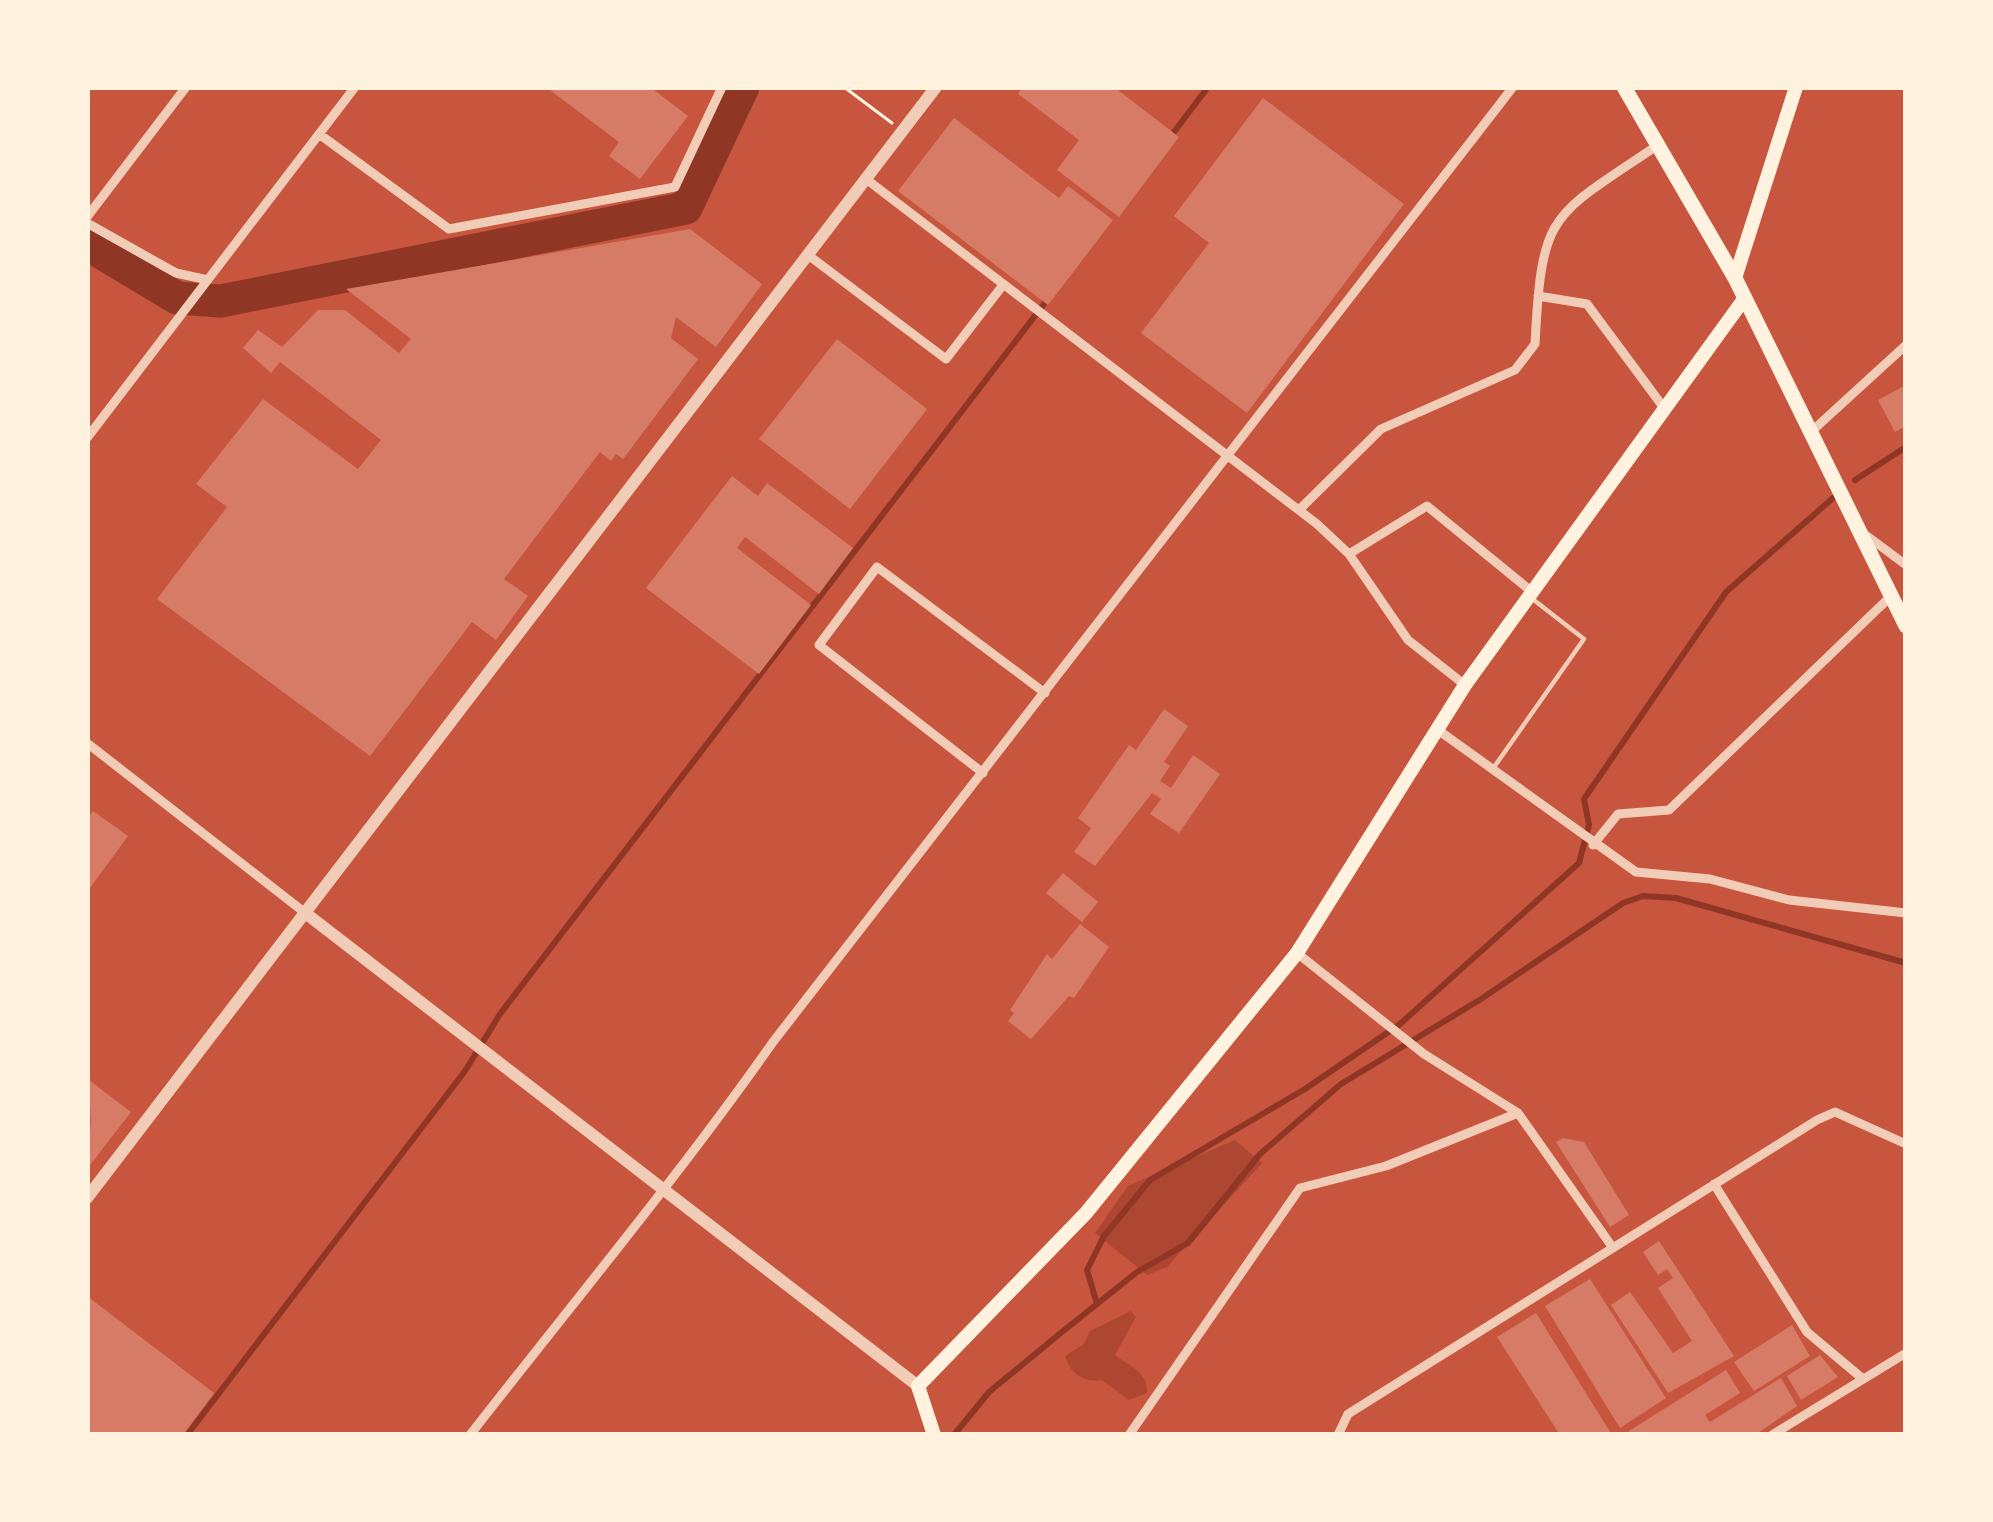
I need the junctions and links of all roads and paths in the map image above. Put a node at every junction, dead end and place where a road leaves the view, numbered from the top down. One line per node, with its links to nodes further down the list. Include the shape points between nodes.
1 (186, 87): 13 (street)
2 (355, 87): 10 (street)
3 (722, 87): 10 (street, via 676,187 449,230)
4 (844, 87): 9 (path)
5 (936, 87): 9 (street)
6 (1513, 87): 24 (street)
7 (1624, 87): 11 (main road)
8 (1796, 87): 15 (main road)
9 (903, 131): 12 (street)
10 (320, 134): 16 (street)
11 (1658, 145): 15 (main road); 18 (street, via 1556,221 1545,239)
12 (866, 179): 14 (street); 17 (street)
13 (87, 220): 16 (street, via 176,273)
14 (808, 255): 17 (street, via 946,359); 39 (street)
15 (1735, 278): 19 (main road)
16 (208, 280): 23 (street)
17 (1003, 285): 24 (street)
18 (1538, 296): 21 (street, via 1587,304); 25 (street, via 1535,344 1514,370 1381,429)
19 (1744, 298): 21 (main road); 22 (main road)
20 (1906, 345): 22 (street)
21 (1664, 408): 29 (main road)
22 (1812, 431): 26 (main road)
23 (87, 438)
24 (1230, 455): 25 (street); 33 (street)
25 (1299, 510): 27 (street)
26 (1859, 530): 28 (street); 30 (main road)
27 (1349, 554): 29 (street, via 1427,506); 32 (street, via 1408,640)
28 (1906, 565)
29 (1530, 593): 32 (main road); 36 (lane, via 1584,639)
30 (1892, 596): 31 (main road); 38 (street, via 1669,810 1618,814)
31 (1906, 626)
32 (1466, 685): 34 (main road)
33 (1045, 693): 37 (street); 37 (street, via 877,567 819,645)
34 (1438, 730): 36 (street); 41 (main road)
35 (87, 743): 39 (street)
36 (1492, 770): 38 (street)
37 (983, 772): 45 (street)
38 (1593, 844): 40 (street, via 1636,872)
39 (304, 912): 45 (street); 46 (street)
40 (1906, 913)
41 (1298, 953): 42 (street, via 1424,1054); 50 (main road, via 1086,1214)
42 (1518, 1113): 47 (street); 53 (street, via 1386,1166 1300,1189)
43 (1906, 1144): 44 (street, via 1835,1112)
44 (1714, 1184): 47 (street); 49 (street, via 1807,1332)
45 (669, 1189): 50 (street); 51 (street)
46 (87, 1198)
47 (1613, 1248): 54 (street, via 1348,1414)
48 (1906, 1352): 49 (street)
49 (1863, 1379): 55 (street)
50 (918, 1386): 52 (main road)
51 (470, 1435)
52 (934, 1435)
53 (1129, 1435)
54 (1338, 1435)
55 (1772, 1435)

